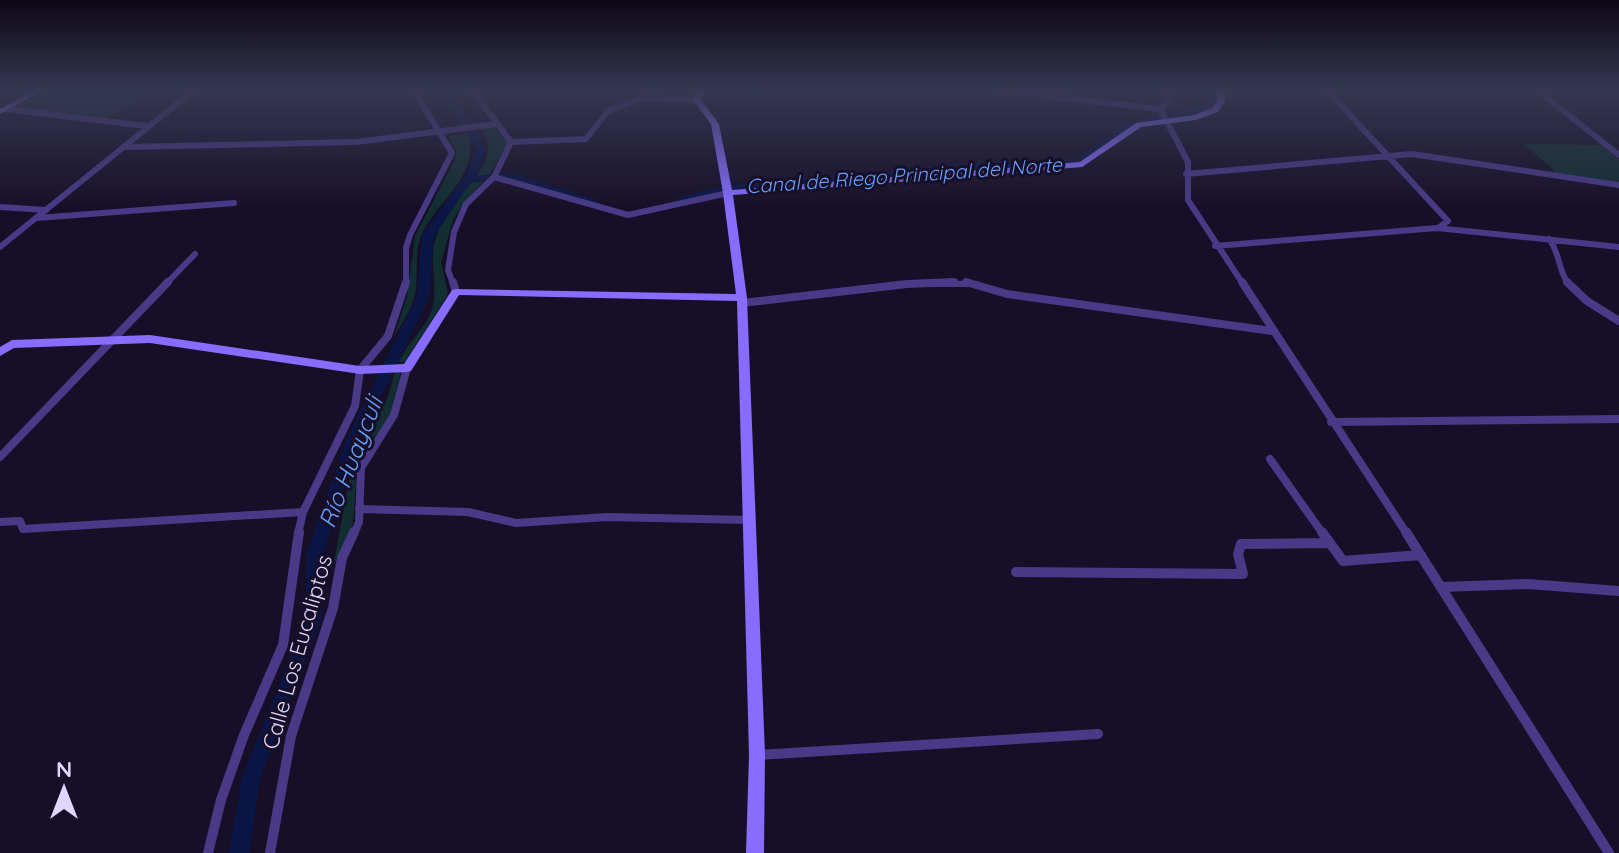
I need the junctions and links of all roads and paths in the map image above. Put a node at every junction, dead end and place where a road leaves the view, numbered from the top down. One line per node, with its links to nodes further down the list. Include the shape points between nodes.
1 (142, 130): 13 (street)
2 (438, 130): 11 (street)
3 (468, 130): 11 (street)
4 (501, 130): 12 (street)
5 (593, 130): 12 (street, via 586,139)
6 (716, 130): 19 (street)
7 (1129, 130): 19 (street, via 1094,158 1072,165)
8 (1169, 130): 16 (street, via 1188,162)
9 (1365, 130): 14 (street)
10 (1587, 130): 15 (street)
11 (441, 135): 13 (street); 37 (street, via 452,153 410,235 406,283 388,336)
12 (511, 142): 17 (street)
13 (124, 147): 22 (street)
14 (1389, 155): 16 (street); 18 (street); 24 (street, via 1448,221)
15 (1619, 155)
16 (1186, 174): 26 (street, via 1188,200)
17 (494, 177): 19 (street, via 628,215); 30 (street, via 466,204 454,232 448,270)
18 (1619, 185)
19 (728, 193): 31 (street)
20 (234, 203): 23 (street)
21 (0, 207): 22 (street)
22 (47, 210): 23 (street)
23 (36, 218): 27 (street)
24 (1437, 228): 25 (street); 26 (street)
25 (1549, 239): 28 (street); 32 (street, via 1558,251 1566,285)
26 (1215, 246): 33 (street)
27 (0, 247)
28 (1619, 247)
29 (195, 254): 34 (street)
30 (456, 292): 31 (street); 36 (street, Calle Los Eucaliptos)
31 (742, 301): 33 (street, via 965,282 1007,294); 44 (street)
32 (1619, 321)
33 (1272, 331): 39 (street)
34 (115, 339): 35 (street, via 12,344); 37 (street, via 175,341); 40 (street)
35 (0, 352)
36 (403, 368): 37 (street); 42 (street, Calle Los Eucaliptos, via 394,415 361,468)
37 (364, 369): 43 (street, via 355,406)
38 (1619, 419): 39 (street)
39 (1331, 422): 47 (street)
40 (0, 457)
41 (1270, 459): 46 (street)
42 (359, 509): 44 (street, via 468,512 516,523 607,517); 54 (street, Calle Los Eucaliptos, via 291,736)
43 (303, 512): 45 (street, via 23,529 20,521); 53 (street, via 283,645 244,735)
44 (749, 520): 52 (street)
45 (0, 522)
46 (1330, 543): 47 (street, via 1343,561); 48 (street, via 1241,544 1243,574)
47 (1421, 555): 49 (street)
48 (1016, 572)
49 (1442, 587): 50 (street, via 1528,584); 56 (street)
50 (1619, 591)
51 (1098, 734): 52 (street)
52 (757, 755): 55 (street)
53 (208, 853)
54 (270, 853)
55 (755, 853)
56 (1609, 853)

